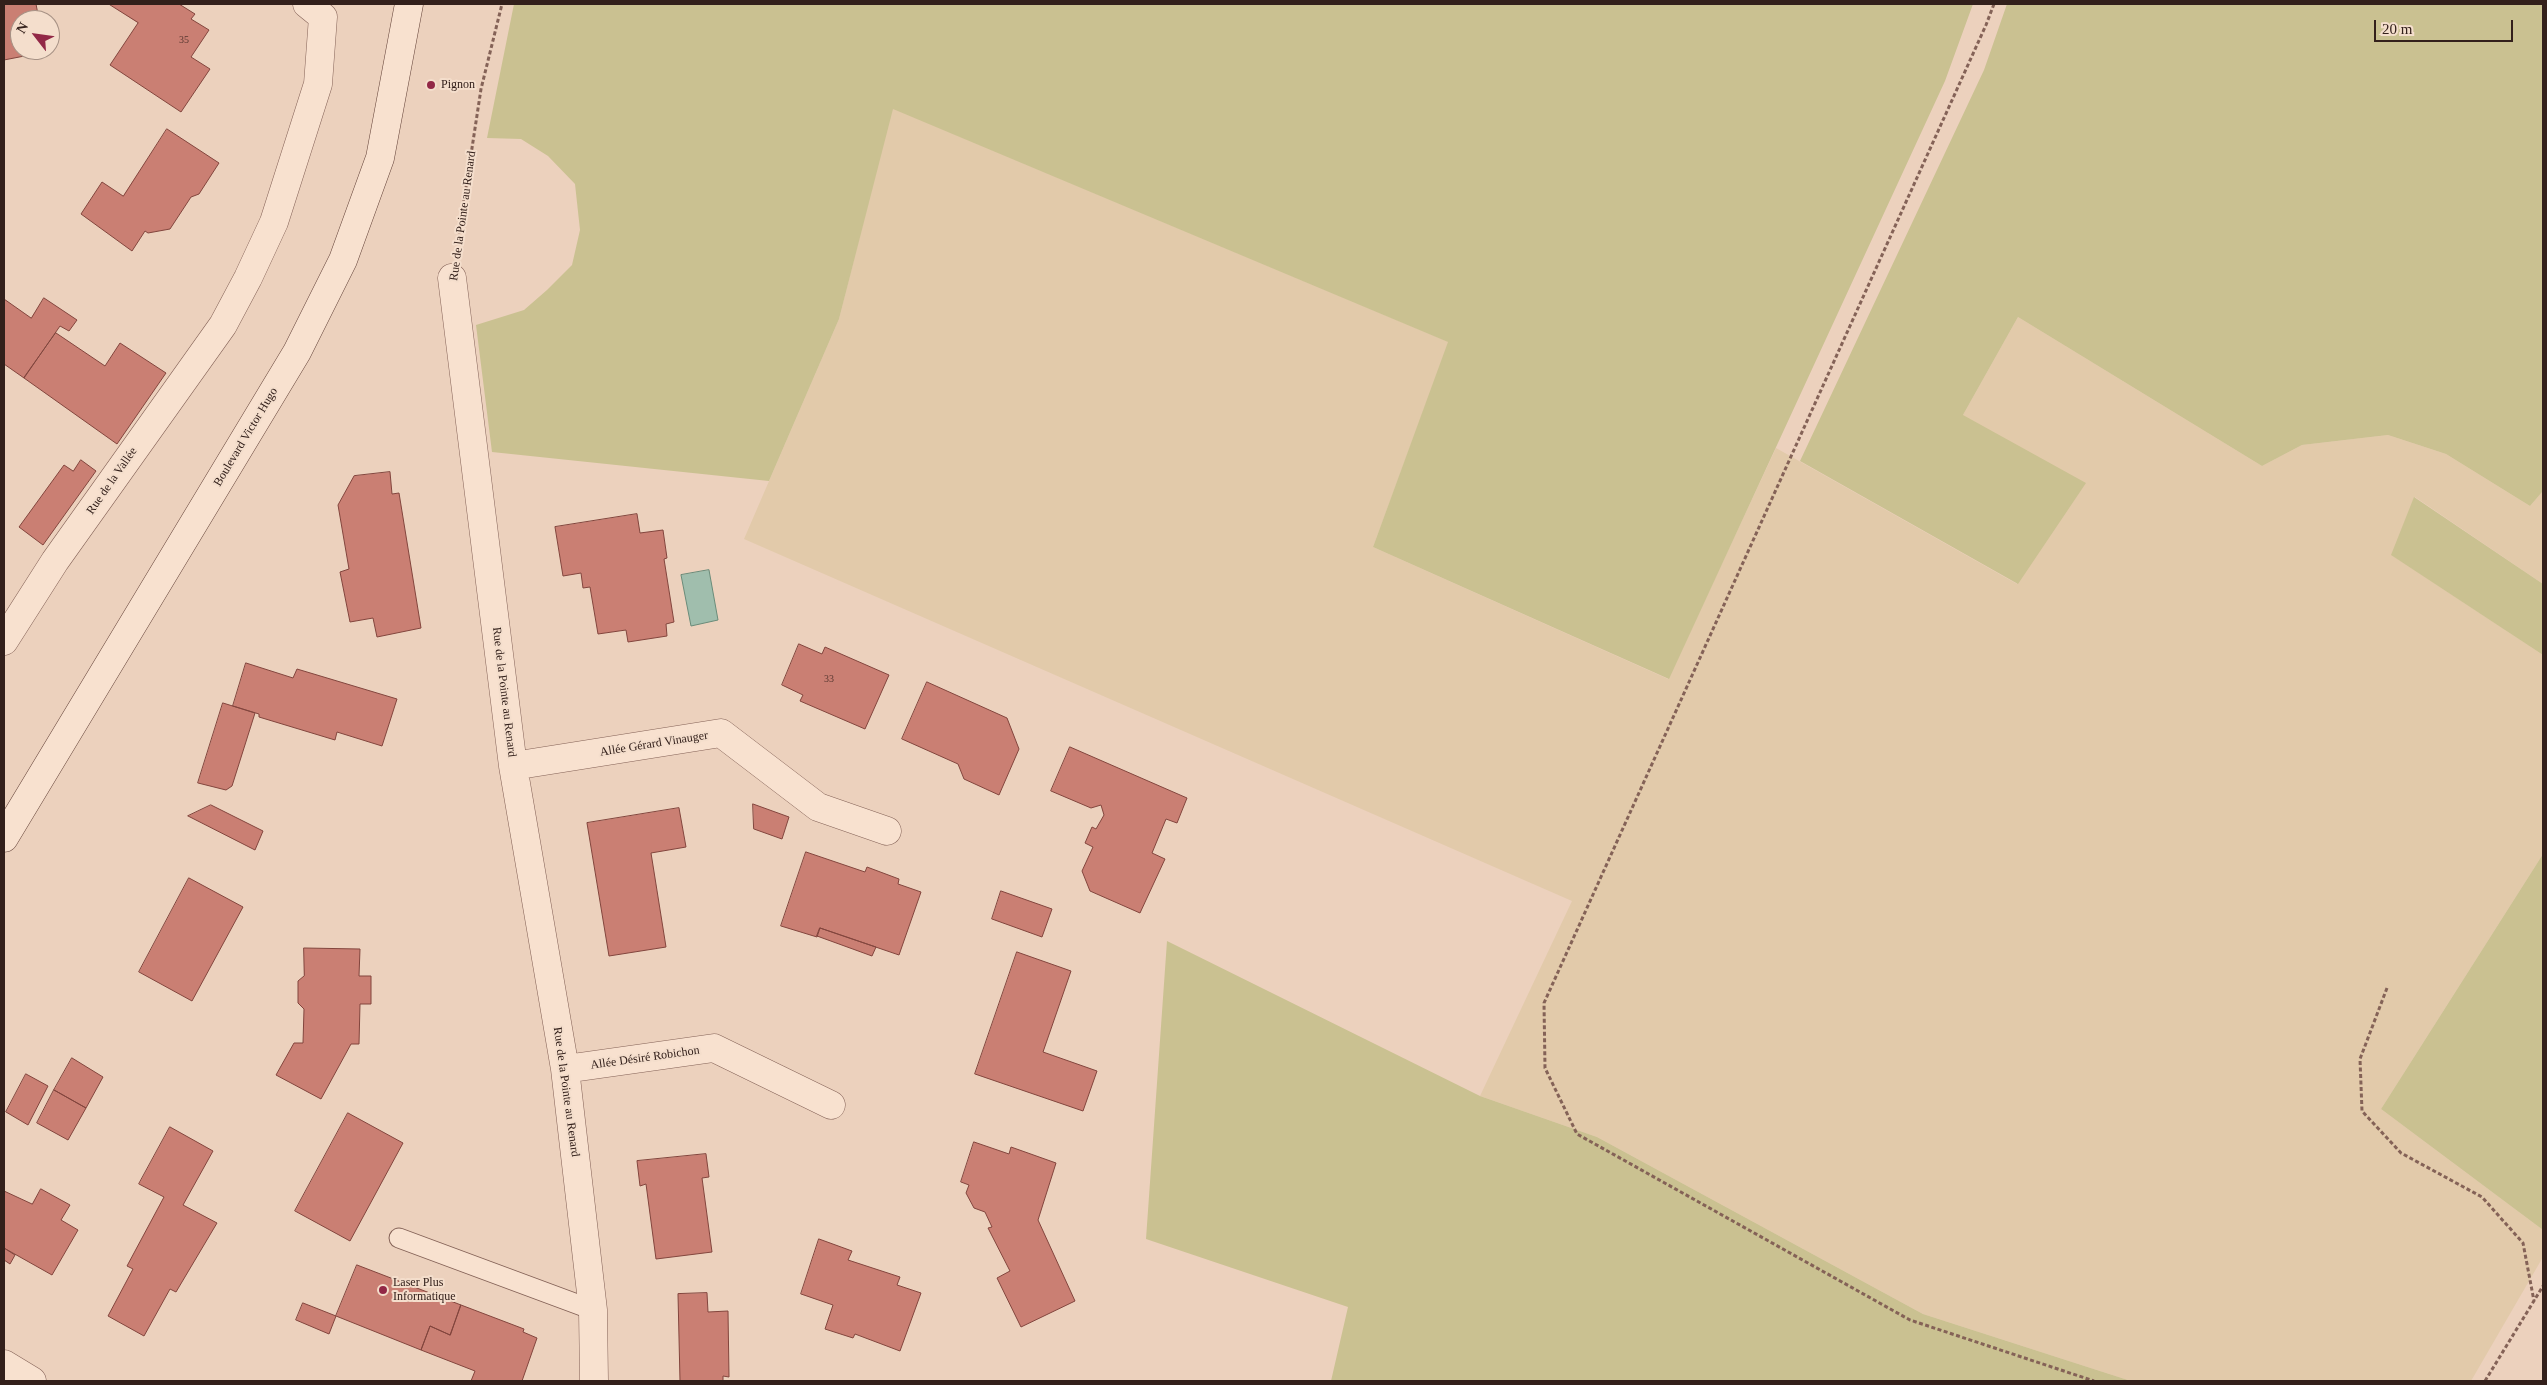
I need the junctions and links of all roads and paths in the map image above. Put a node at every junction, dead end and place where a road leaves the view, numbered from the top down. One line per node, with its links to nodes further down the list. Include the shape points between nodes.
1 (410, 4): 9 (street, Boulevard Victor Hugo, via 380,158 343,260 297,352)
2 (502, 4): 5 (path, Rue de la Pointe au Renard, via 481,89)
3 (1994, 4): 20 (path, via 1544,1003 1545,1068 1577,1134 1910,1320)
4 (315, 11): 6 (street, Rue de la Vallée, via 318,84 274,222 223,325 55,561)
5 (452, 278): 7 (street, Rue de la Pointe au Renard)
6 (4, 641)
7 (513, 766): 8 (street, Allée Gérard Vinauger, via 721,733 818,807); 11 (street, Rue de la Pointe au Renard)
8 (887, 831)
9 (4, 838)
10 (2387, 988): 15 (path, via 2360,1059 2362,1111 2401,1153 2482,1197 2523,1243)
11 (565, 1069): 12 (street, Allée Désiré Robichon, via 714,1048); 16 (street, Rue de la Pointe au Renard)
12 (831, 1105)
13 (399, 1238): 16 (lane)
14 (2543, 1286): 15 (path)
15 (2534, 1301): 21 (path)
16 (593, 1310): 19 (street, Rue de la Pointe au Renard)
17 (4, 1364): 18 (street)
18 (32, 1381)
19 (594, 1381)
20 (2094, 1381)
21 (2485, 1381)

